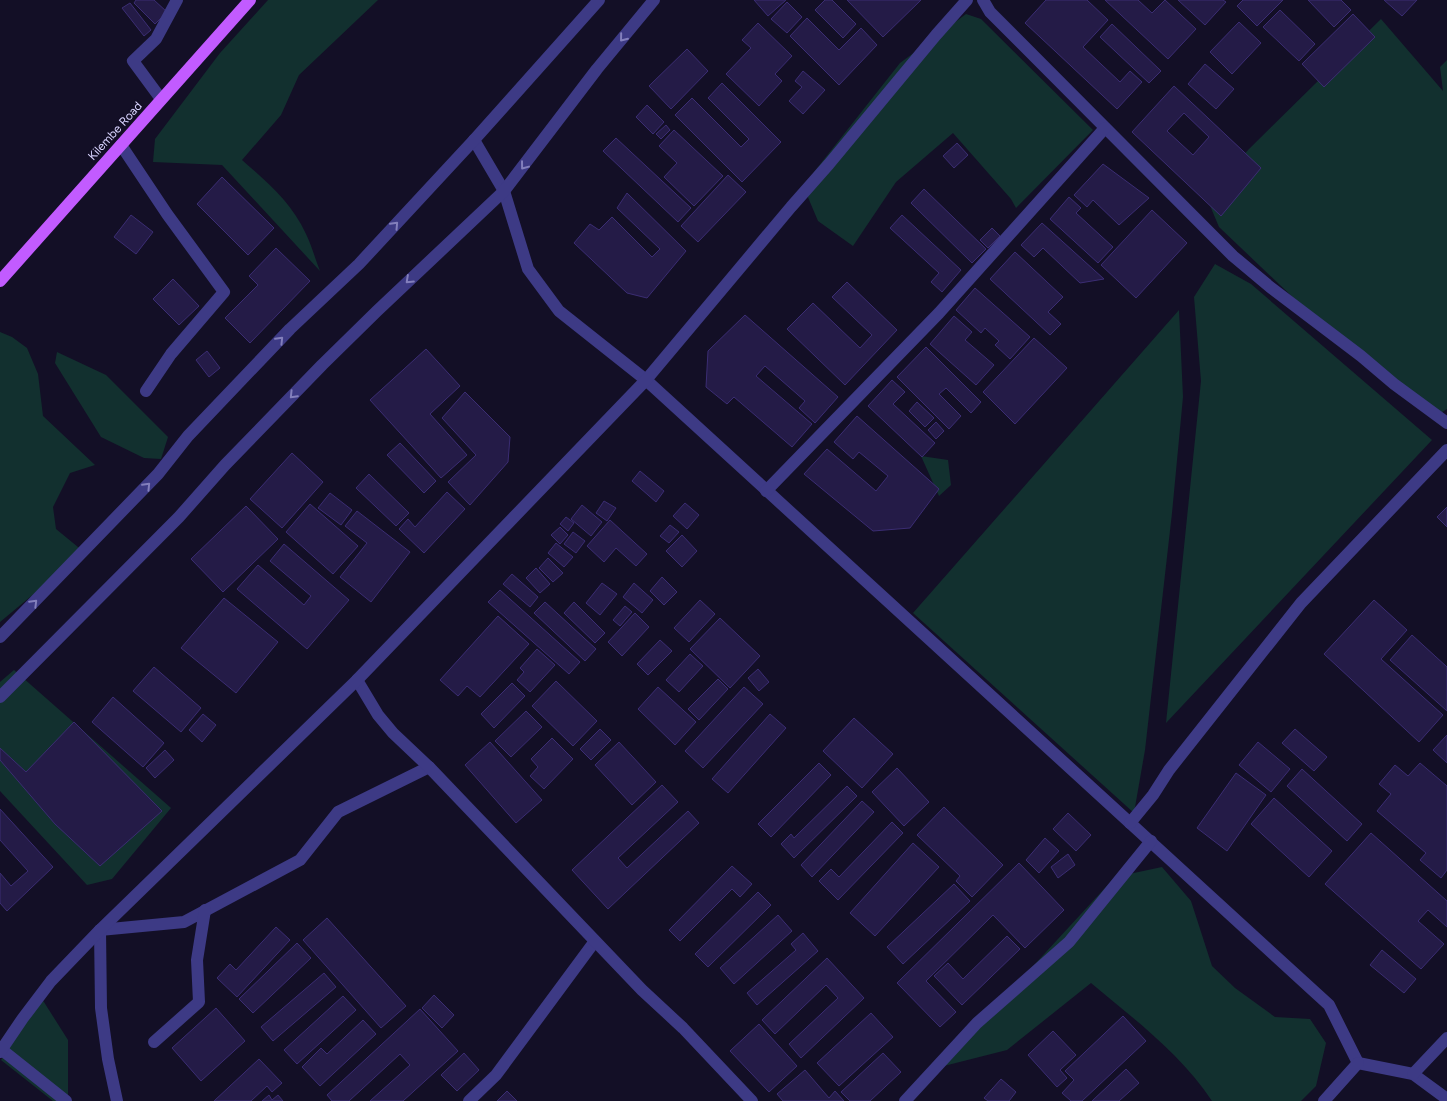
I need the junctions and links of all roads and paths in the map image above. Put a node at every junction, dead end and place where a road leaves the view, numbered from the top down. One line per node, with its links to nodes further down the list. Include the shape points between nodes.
1 (177, 0): 7 (street, via 156,39 133,61)
2 (250, 0): 7 (main road, Kilembe Road)
3 (599, 0): 9 (street)
4 (654, 0): 11 (street, one-way to 11)
5 (967, 0): 13 (street)
6 (983, 0): 8 (street, via 990,12)
7 (162, 99): 10 (main road, Kilembe Road)
8 (1105, 128): 15 (street, via 1233,256); 17 (street, via 939,313)
9 (474, 140): 11 (street); 18 (street, one-way to 9, via 158,474 195,429 359,264)
10 (121, 145): 12 (main road, Kilembe Road); 14 (street, via 224,292 171,354)
11 (504, 191): 13 (street, via 528,268 559,311); 20 (street, one-way to 20, via 322,365)
12 (0, 281)
13 (646, 380): 17 (street); 19 (street)
14 (146, 391)
15 (1447, 422)
16 (1447, 450): 22 (street, via 1301,603)
17 (766, 491): 22 (street)
18 (0, 638)
19 (357, 680): 21 (street, via 378,715); 25 (street)
20 (0, 698)
21 (429, 767): 24 (street, via 338,812 300,860); 26 (street)
22 (1130, 823): 23 (street)
23 (1151, 841): 30 (street, via 1329,1005); 37 (street, via 1070,942 977,1023)
24 (205, 910): 25 (street, via 184,922); 28 (street, via 198,960 199,1002)
25 (100, 930): 29 (street, via 51,981); 34 (street, via 100,1008)
26 (595, 942): 35 (street, via 496,1075); 36 (street)
27 (1447, 1038): 31 (street)
28 (154, 1042)
29 (1, 1051): 33 (street)
30 (1358, 1063): 31 (street); 38 (street)
31 (1413, 1074): 32 (street)
32 (1447, 1100)
33 (66, 1101)
34 (117, 1101)
35 (469, 1101)
36 (752, 1101)
37 (905, 1101)
38 (1324, 1101)

